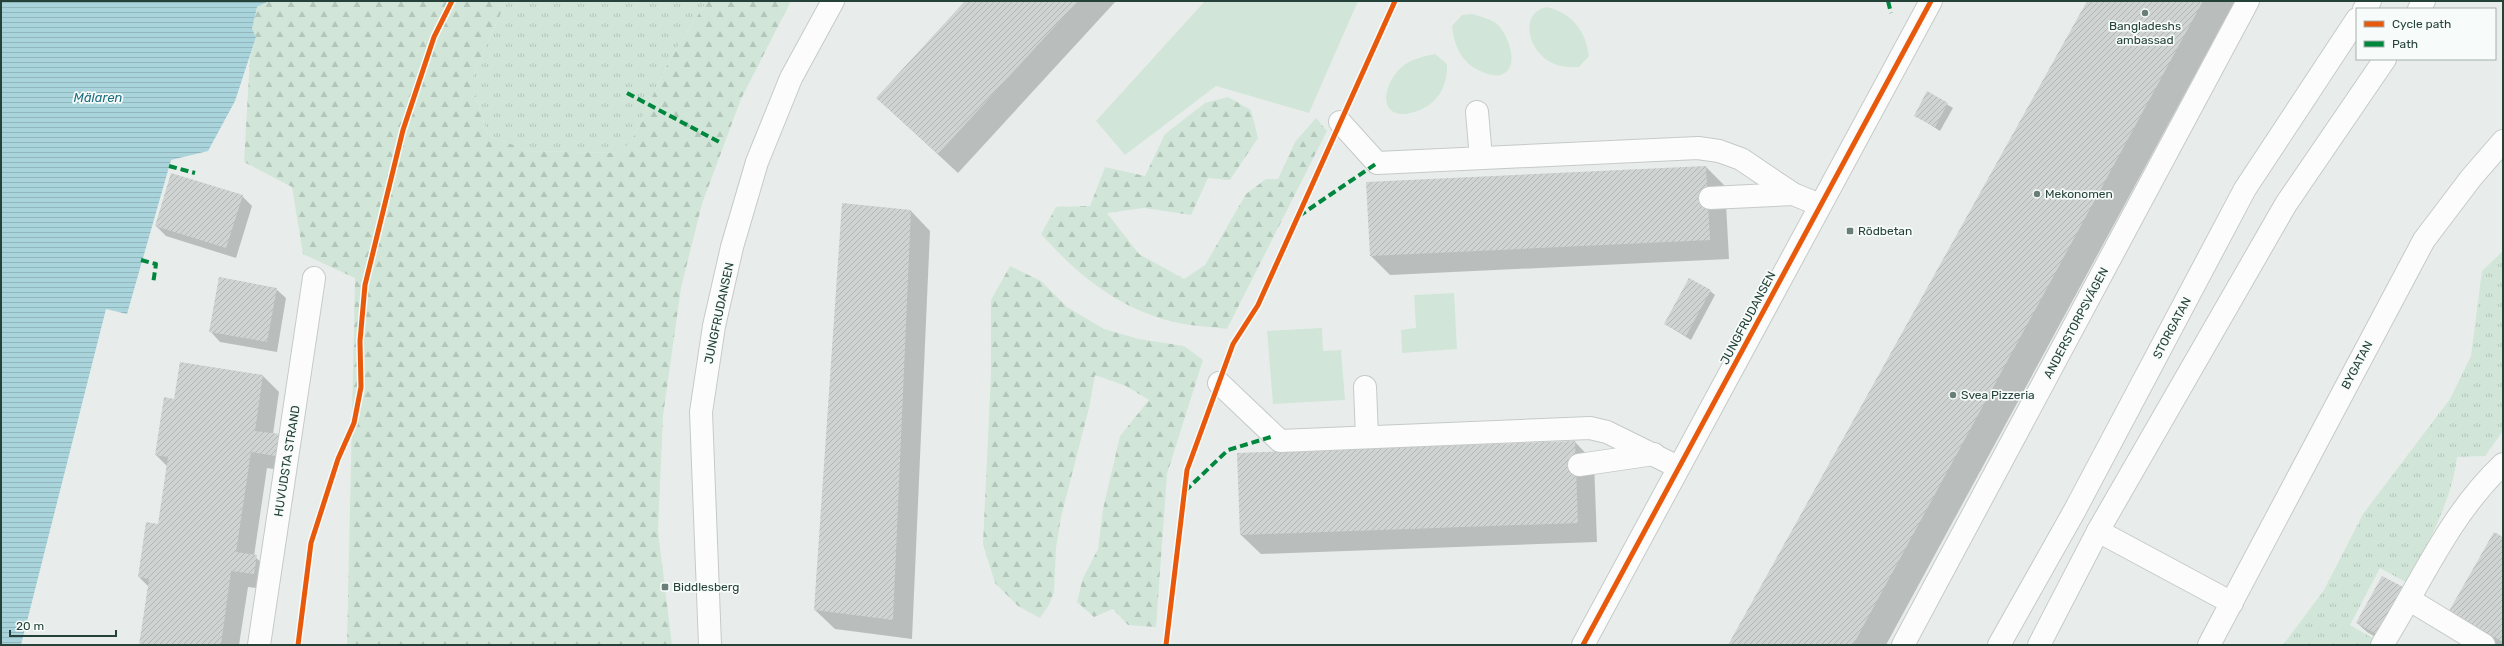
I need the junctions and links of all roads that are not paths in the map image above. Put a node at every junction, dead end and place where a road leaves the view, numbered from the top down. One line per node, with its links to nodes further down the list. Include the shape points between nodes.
1 (833, 1): 25 (street, JUNGFRUDANSEN, via 791,78 757,162 732,247 714,326 701,412)
2 (1931, 1): 12 (street, JUNGFRUDANSEN)
3 (2248, 1): 27 (street, ANDERSTORPSVÄGEN)
4 (2356, 21): 28 (street, STORGATAN, via 2246,189 2075,510)
5 (2383, 60): 21 (street, via 2286,204)
6 (1477, 112): 9 (street)
7 (1340, 122): 9 (street, via 1377,163)
8 (2503, 141): 23 (street, BYGATAN, via 2424,240)
9 (1481, 158): 10 (street, via 1698,148 1719,151 1741,159)
10 (1793, 194): 11 (street); 12 (street)
11 (1710, 198)
12 (1820, 205): 20 (street, JUNGFRUDANSEN)
13 (314, 278): 24 (street, HUVUDSTA STRAND)
14 (1219, 383): 16 (street, via 1280,441)
15 (1365, 387): 16 (street)
16 (1367, 437): 17 (street, via 1590,428 1607,432)
17 (1654, 454): 19 (street); 20 (street)
18 (2503, 464): 22 (street, via 2447,530)
19 (1579, 465)
20 (1678, 467): 26 (street, JUNGFRUDANSEN)
21 (2098, 531): 23 (street); 29 (street)
22 (2410, 600): 31 (street); 32 (street)
23 (2232, 603): 30 (street, BYGATAN)
24 (259, 645)
25 (710, 645)
26 (1583, 645)
27 (1903, 645)
28 (1999, 645)
29 (2039, 645)
30 (2209, 645)
31 (2382, 645)
32 (2484, 645)

